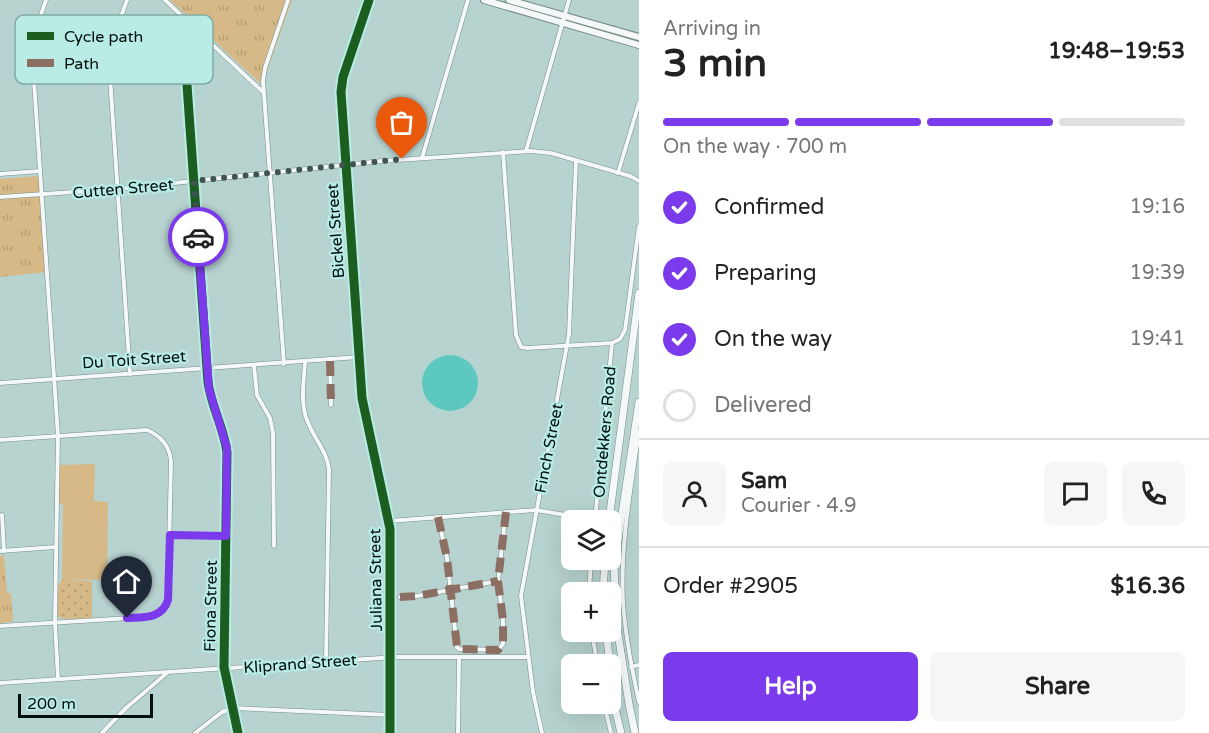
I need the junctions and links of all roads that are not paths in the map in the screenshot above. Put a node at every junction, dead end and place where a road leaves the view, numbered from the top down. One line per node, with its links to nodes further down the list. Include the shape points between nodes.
1 (46, 0): 10 (street)
2 (127, 0): 11 (street)
3 (165, 0): 12 (street)
4 (288, 0): 20 (street, via 265,68)
5 (369, 0): 26 (street, Bickel Street, via 341,86)
6 (468, 0): 24 (street)
7 (484, 0): 13 (main road)
8 (508, 0): 13 (main road)
9 (569, 0): 13 (street)
10 (41, 15)
11 (122, 15)
12 (181, 15)
13 (564, 20): 14 (main road); 16 (main road); 22 (street)
14 (639, 38)
15 (213, 45): 20 (street)
16 (639, 45)
17 (34, 84): 27 (street)
18 (111, 84): 33 (street)
19 (187, 84): 32 (street, Fiona Street)
20 (264, 93): 28 (street)
21 (639, 103): 29 (street)
22 (526, 151): 23 (street, Cutten Street); 25 (street, Cutten Street)
23 (503, 152): 24 (street, Cutten Street); 39 (street, via 516,335 521,347)
24 (422, 158): 26 (street, Cutten Street)
25 (576, 161): 29 (street, Cutten Street); 39 (street, Finch Street)
26 (346, 164): 28 (street, Cutten Street); 40 (street, Bickel Street)
27 (40, 171): 30 (street); 34 (street)
28 (270, 172): 32 (street, Cutten Street); 43 (street)
29 (618, 173): 31 (street, Cutten Street)
30 (0, 174)
31 (638, 180)
32 (194, 181): 33 (street, Cutten Street); 45 (street, Fiona Street)
33 (118, 189): 34 (street, Cutten Street); 46 (street)
34 (42, 195): 35 (street, Cutten Street); 47 (street)
35 (0, 197)
36 (639, 226): 38 (street, via 625,330)
37 (639, 293): 56 (main road, Ontdekkers Road)
38 (612, 343): 39 (street); 55 (street, Ontdekkers Road)
39 (568, 345): 54 (street, Finch Street)
40 (359, 357): 41 (street, Du Toit Street); 61 (street, Juliana Street, via 363,405)
41 (330, 361): 42 (street, Du Toit Street); 50 (street)
42 (305, 362): 43 (street, Du Toit Street); 75 (street, via 306,418 329,469)
43 (284, 364): 44 (street, Du Toit Street)
44 (254, 366): 45 (street, Du Toit Street); 64 (street, via 257,395 270,418 273,433)
45 (207, 369): 46 (street, Du Toit Street); 63 (street, Fiona Street, via 211,400 227,448)
46 (130, 374): 47 (street, Du Toit Street)
47 (54, 379): 48 (street, Du Toit Street); 52 (street)
48 (0, 383)
49 (639, 402): 95 (main road, Ontdekkers Road, via 614,576 617,627)
50 (331, 405)
51 (639, 431): 78 (street, Ontdekkers Road, via 628,502 623,581)
52 (58, 436): 53 (street); 62 (street, via 145,430 154,433 171,454); 65 (street)
53 (0, 440)
54 (536, 510): 57 (street); 58 (street); 74 (street, Finch Street, via 521,596)
55 (596, 510)
56 (610, 510)
57 (506, 512): 60 (street); 67 (street)
58 (561, 514)
59 (2, 515): 66 (street)
60 (438, 517): 61 (street); 68 (street)
61 (390, 520): 72 (street, Juliana Street)
62 (170, 535): 63 (street); 70 (street, via 168,600 159,614)
63 (226, 536): 77 (street, Fiona Street)
64 (274, 546)
65 (56, 547): 66 (street); 70 (street)
66 (2, 551)
67 (498, 581): 68 (street); 68 (street, via 503,644 498,650 457,647)
68 (450, 590): 69 (street)
69 (400, 597)
70 (55, 623): 71 (street); 80 (street)
71 (0, 626)
72 (390, 657): 73 (street, Kliprand Street); 75 (street, Kliprand Street); 86 (street, Juliana Street)
73 (459, 657): 74 (street, Kliprand Street); 91 (street)
74 (528, 657): 92 (street, Finch Street)
75 (326, 661): 77 (street, Kliprand Street)
76 (639, 665): 78 (street)
77 (224, 667): 79 (street, Kliprand Street); 83 (street, Fiona Street)
78 (632, 667): 82 (street, Ontdekkers Road)
79 (167, 672): 80 (street, Kliprand Street); 87 (street)
80 (58, 678): 81 (street, Kliprand Street)
81 (0, 683)
82 (639, 702)
83 (233, 708): 86 (street); 88 (street); 89 (street, Fiona Street)
84 (606, 714): 93 (street)
85 (616, 714): 94 (main road)
86 (390, 715): 90 (street, Juliana Street)
87 (102, 733)
88 (195, 733)
89 (238, 733)
90 (390, 733)
91 (458, 733)
92 (542, 733)
93 (611, 733)
94 (621, 733)
95 (635, 733)

